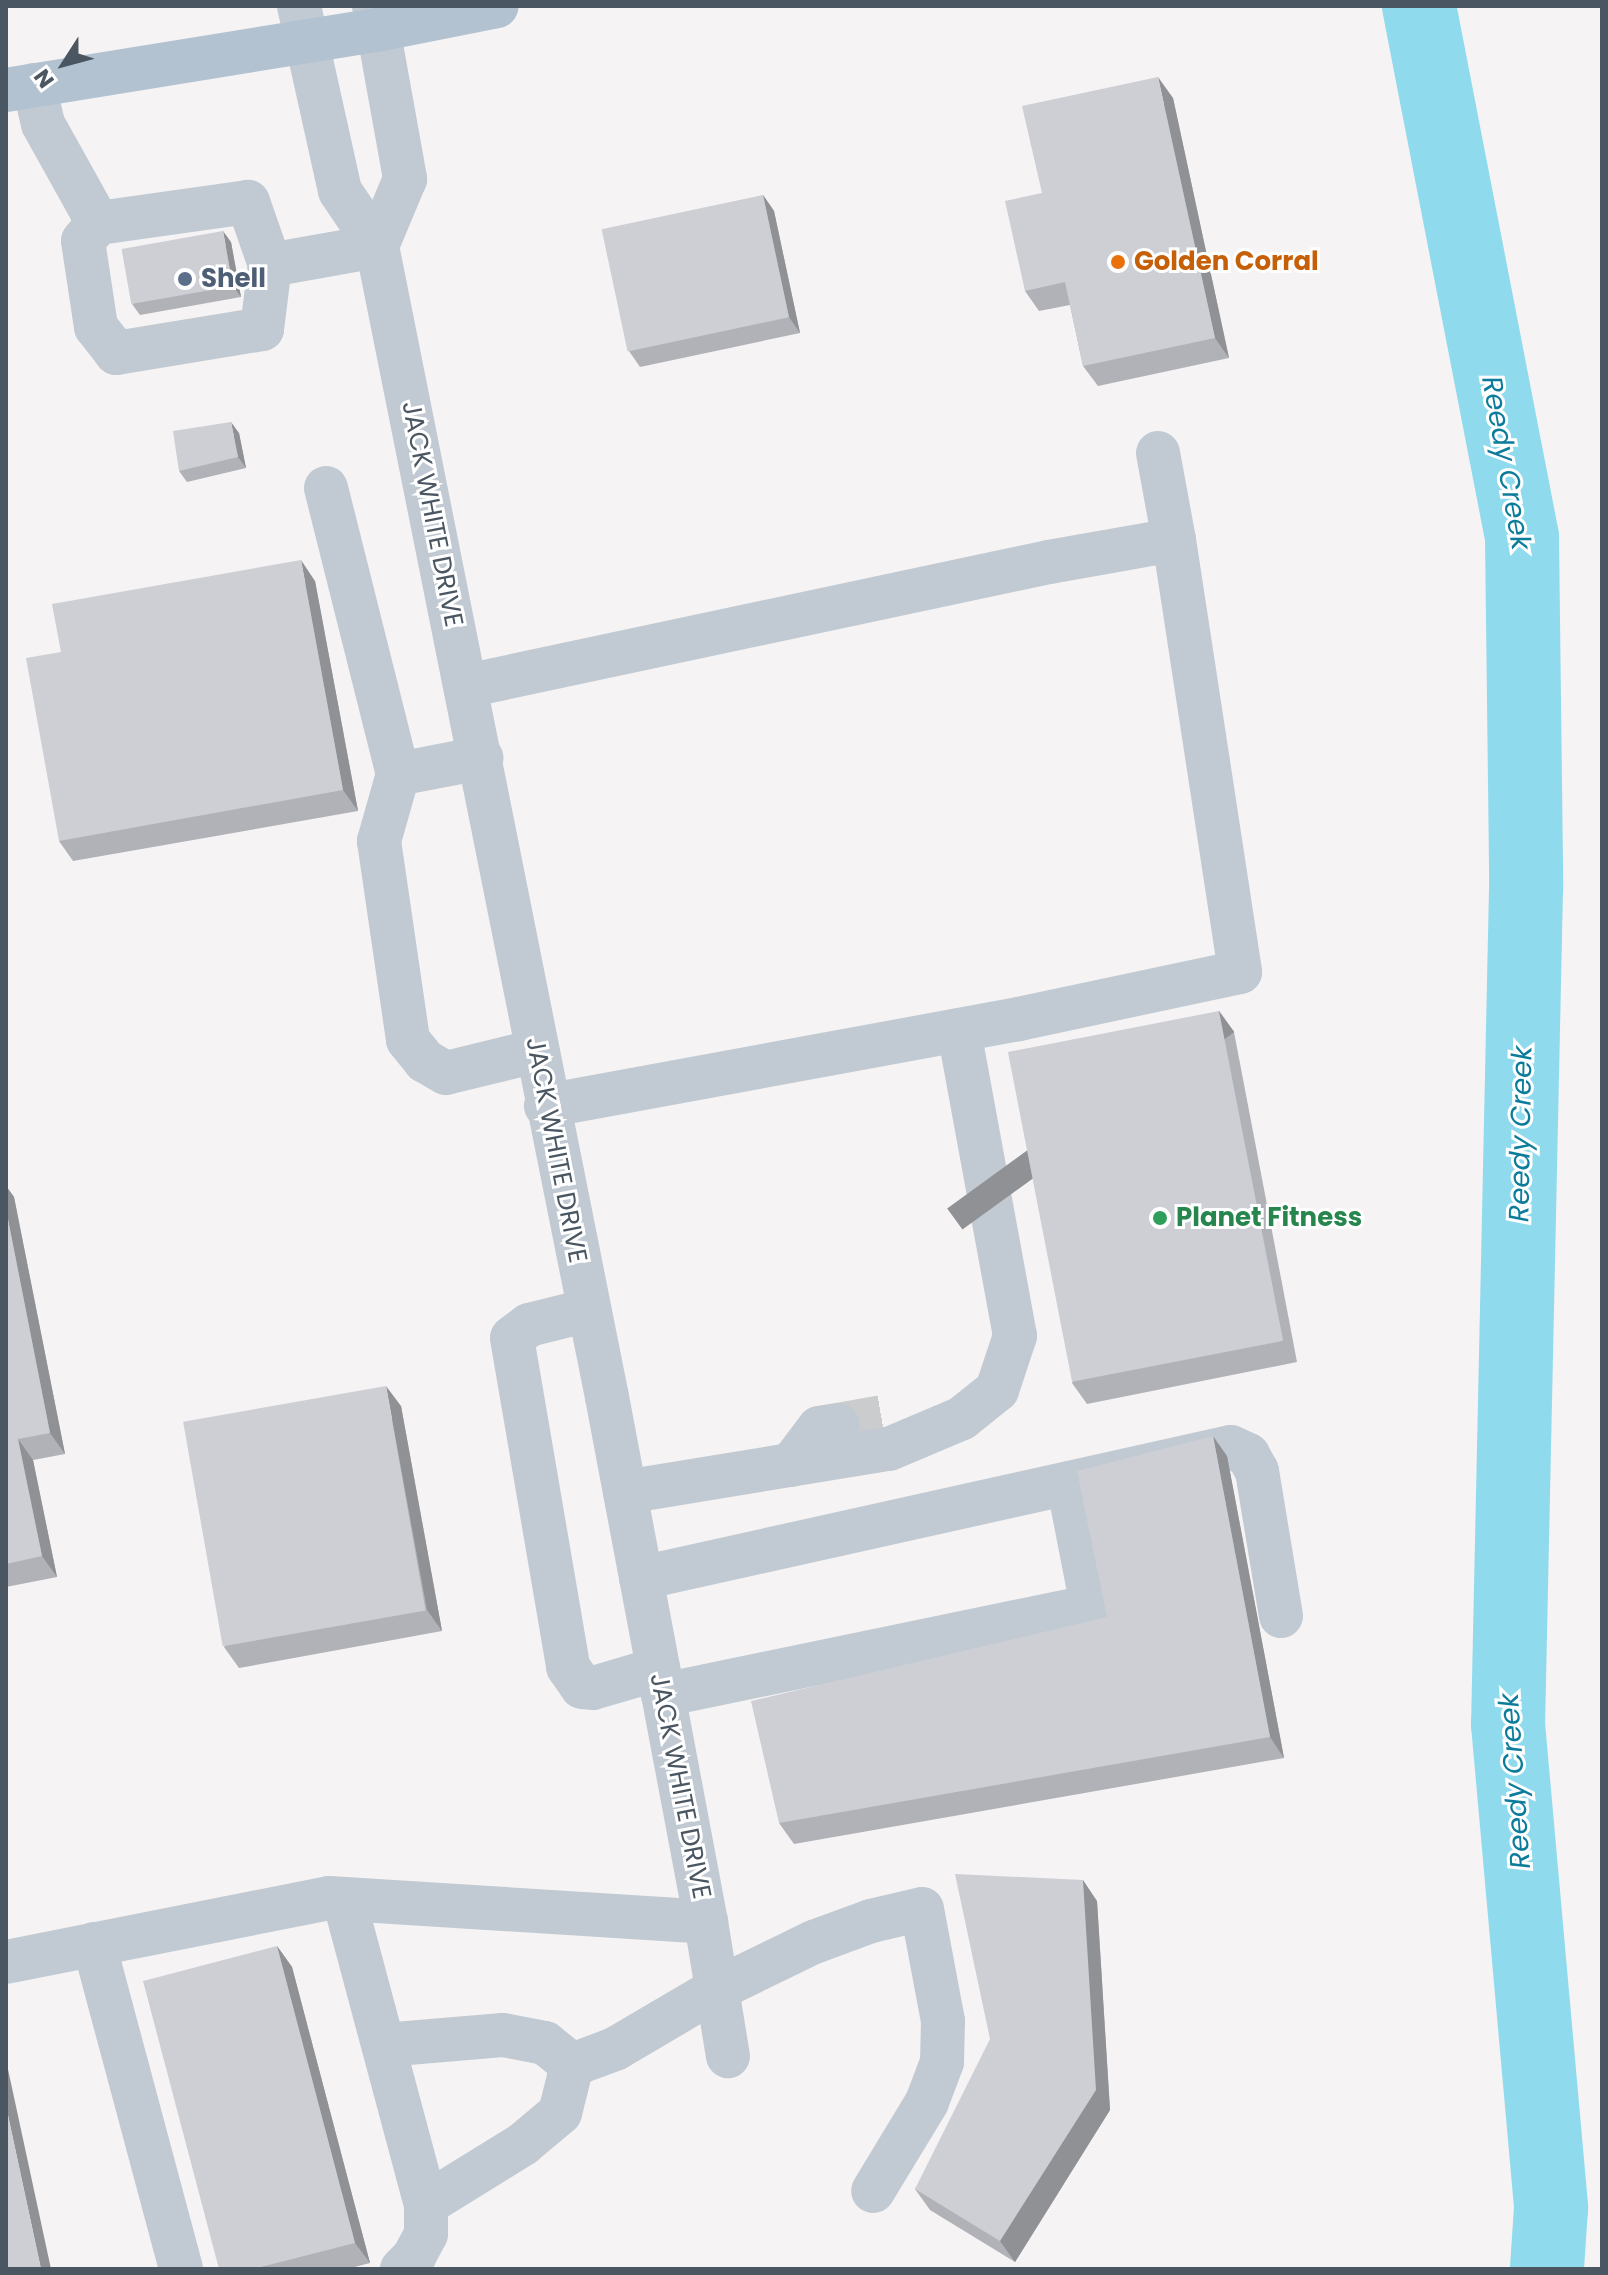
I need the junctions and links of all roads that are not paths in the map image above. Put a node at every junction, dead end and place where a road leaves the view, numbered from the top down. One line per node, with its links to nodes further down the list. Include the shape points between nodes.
1 (497, 6): 2 (main road)
2 (376, 18): 3 (main road); 6 (street, via 405,179)
3 (302, 22): 4 (main road); 6 (street, JACK WHITE DRIVE, via 340,191)
4 (20, 87): 5 (street)
5 (98, 223): 7 (street, via 248,202); 7 (street, via 83,241 96,327 116,353 262,329)
6 (377, 246): 7 (street); 11 (street, JACK WHITE DRIVE)
7 (270, 265)
8 (1158, 453): 10 (street)
9 (326, 488): 13 (street)
10 (1174, 540): 11 (street); 14 (street, via 1240,972)
11 (466, 686): 12 (street, JACK WHITE DRIVE)
12 (481, 758): 13 (street); 15 (street, JACK WHITE DRIVE)
13 (398, 774): 15 (street, via 379,841 408,1040 425,1061 446,1073)
14 (959, 1030): 16 (street); 20 (street, via 1015,1336 997,1390 962,1418)
15 (536, 1051): 16 (street, JACK WHITE DRIVE)
16 (546, 1106): 17 (street, JACK WHITE DRIVE)
17 (589, 1310): 23 (street, JACK WHITE DRIVE); 26 (street, via 529,1325 512,1338 568,1667 582,1687)
18 (883, 1417): 20 (street, via 908,1412)
19 (838, 1425): 21 (street, via 819,1428)
20 (932, 1431): 21 (street, via 889,1449)
21 (791, 1465): 23 (street)
22 (1068, 1483): 24 (street); 25 (street, via 1231,1447 1248,1455 1263,1494); 26 (street, via 1092,1606)
23 (625, 1492): 24 (street, JACK WHITE DRIVE)
24 (641, 1578): 26 (street, JACK WHITE DRIVE)
25 (1281, 1616)
26 (661, 1682): 28 (street, JACK WHITE DRIVE)
27 (344, 1899): 28 (street); 29 (street); 32 (street)
28 (706, 1922): 31 (street, JACK WHITE DRIVE)
29 (94, 1944): 30 (street); 37 (street)
30 (6, 1962)
31 (717, 1989): 33 (street, JACK WHITE DRIVE); 34 (street, via 615,2049); 35 (street, via 814,1942 922,1909 943,2021 942,2062 927,2102)
32 (384, 2045): 34 (street, via 503,2035 545,2043); 36 (street)
33 (728, 2056)
34 (572, 2065): 36 (street, via 560,2113 523,2144)
35 (873, 2191)
36 (426, 2204): 38 (street, via 426,2234)
37 (181, 2269)
38 (402, 2269)

